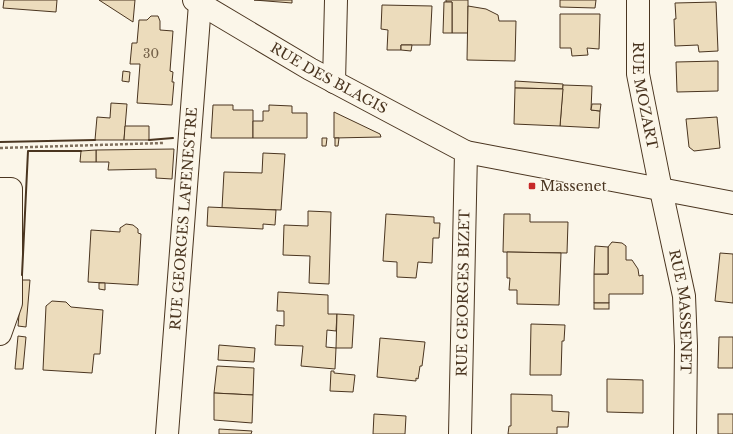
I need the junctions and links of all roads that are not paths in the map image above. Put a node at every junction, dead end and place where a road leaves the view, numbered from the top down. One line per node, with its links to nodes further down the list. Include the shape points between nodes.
1 (336, 0): 4 (street)
2 (638, 0): 7 (street, RUE MOZART, via 638,74)
3 (197, 2): 4 (street, RUE DES BLAGIS); 10 (street, RUE GEORGES LAFENESTRE, via 190,142)
4 (334, 82): 5 (street, RUE DES BLAGIS)
5 (466, 152): 7 (street, RUE DES BLAGIS); 11 (street, RUE GEORGES BIZET)
6 (0, 190): 9 (street, via 11,189 11,304)
7 (661, 190): 8 (street, RUE DES BLAGIS); 12 (street, RUE MASSENET, via 684,296)
8 (733, 203)
9 (0, 334)
10 (167, 434)
11 (460, 434)
12 (685, 434)

